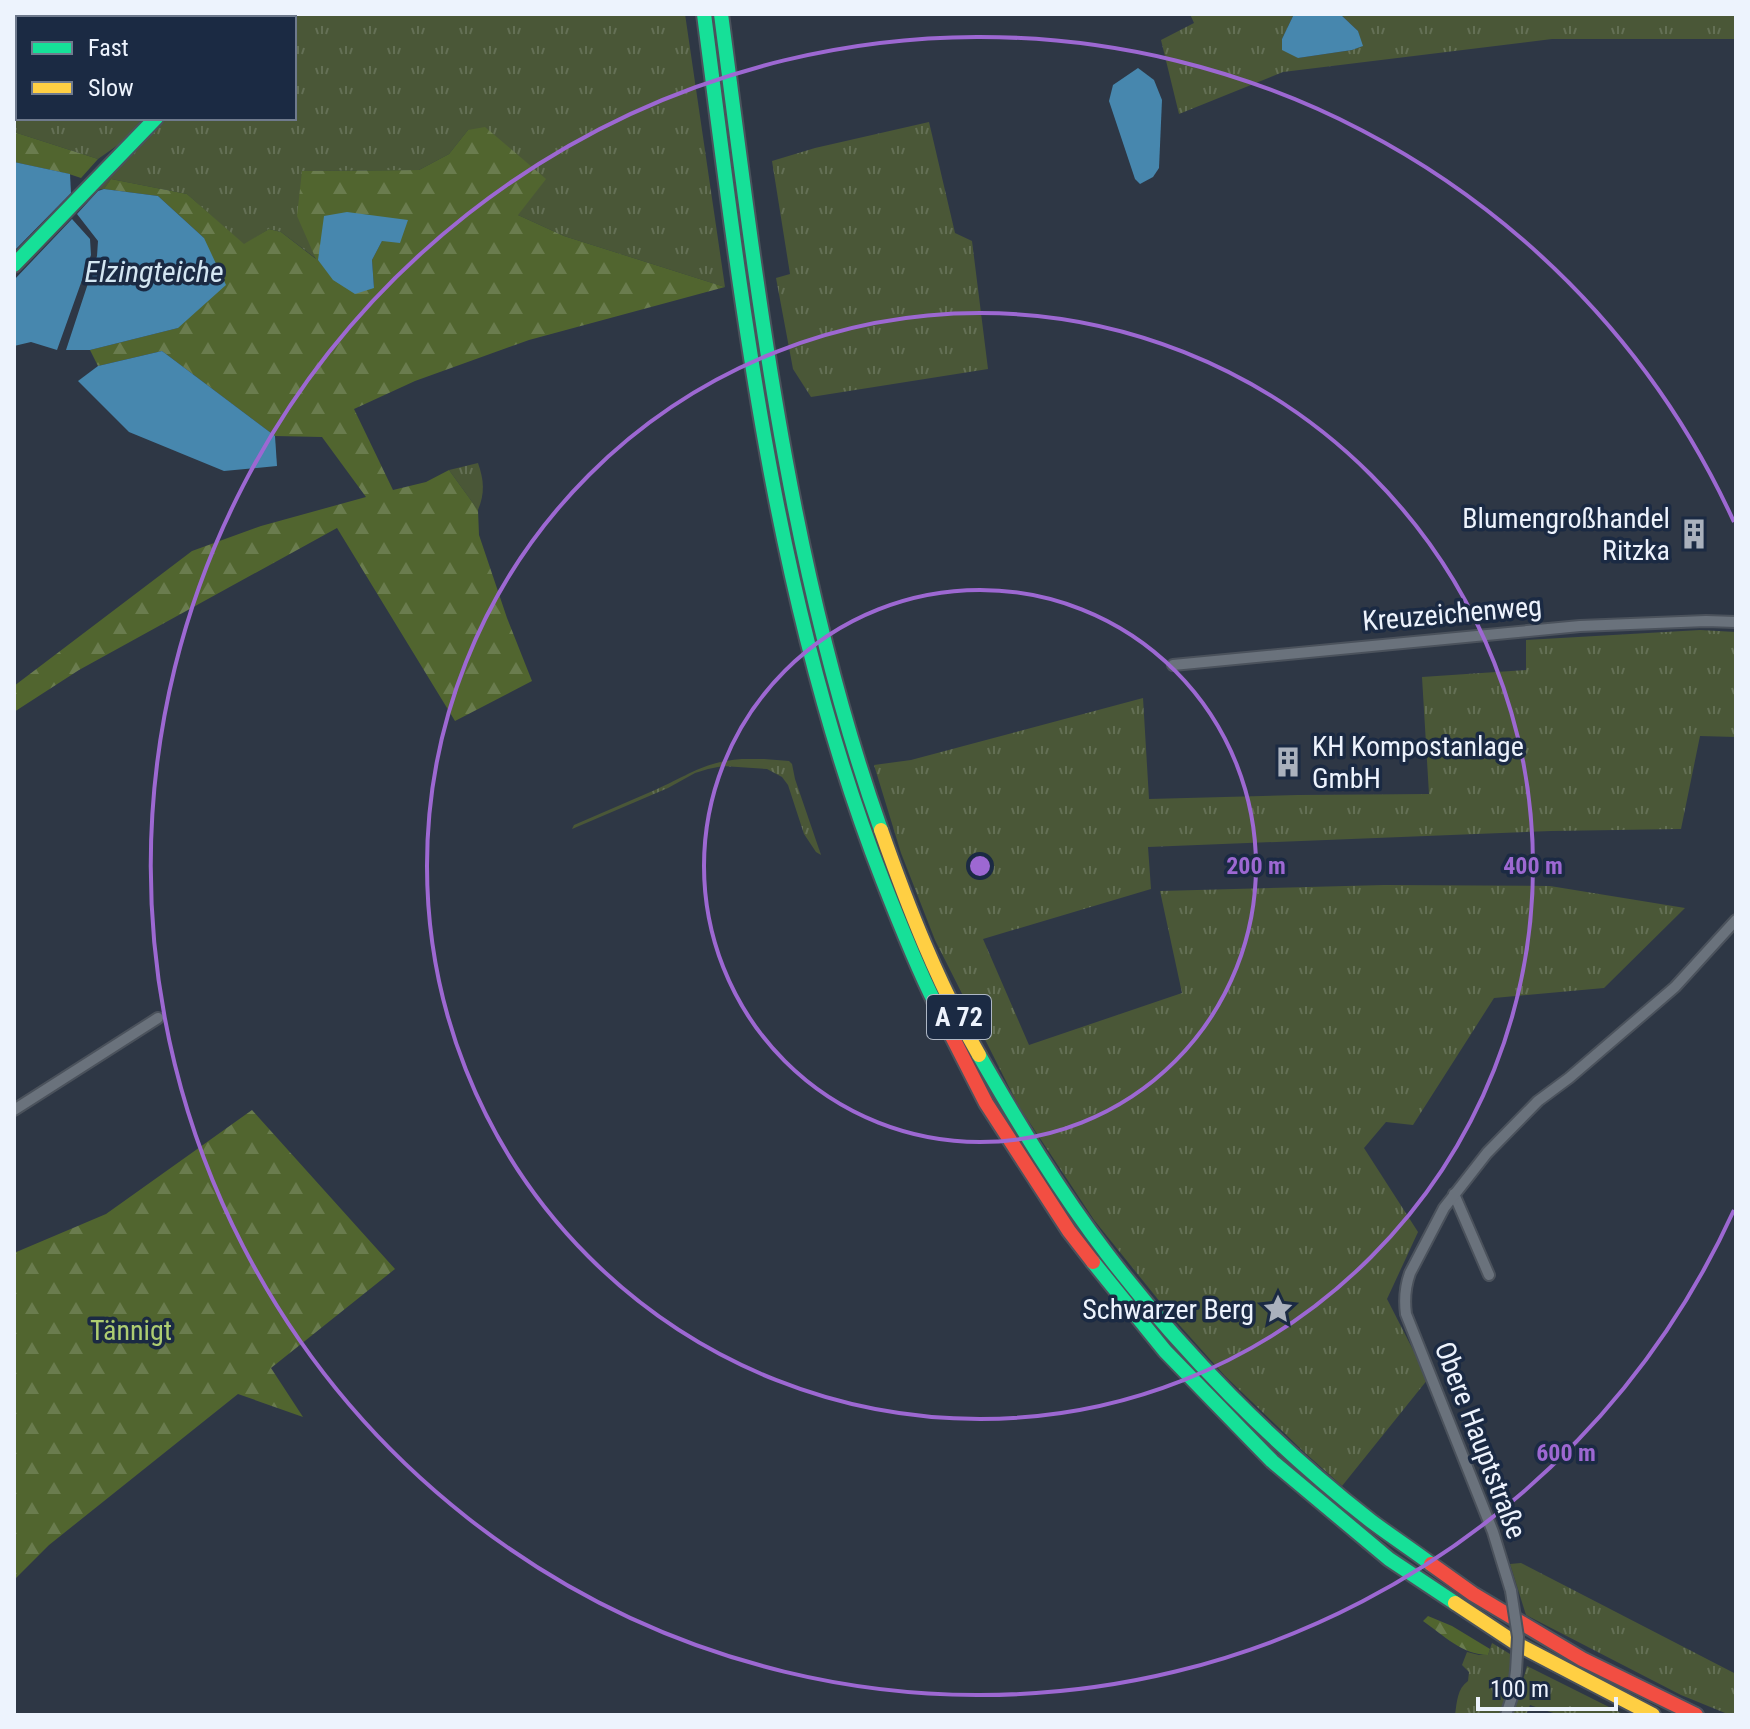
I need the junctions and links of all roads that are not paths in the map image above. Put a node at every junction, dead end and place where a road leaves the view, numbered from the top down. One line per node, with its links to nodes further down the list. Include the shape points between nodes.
1 (704, 14): 13 (main road, A 72, via 762,421 819,686 860,824 911,958 990,1111 1042,1194 1117,1295 1210,1400 1297,1484 1404,1569 1480,1620)
2 (721, 14): 14 (main road, A 72, via 779,420 837,687 879,826 912,912 968,1037 1007,1107 1139,1295 1222,1389 1311,1472 1404,1547 1499,1612)
3 (154, 120): 4 (main road)
4 (14, 265)
5 (1736, 622): 6 (street, Kreuzeichenweg, via 1580,626)
6 (1173, 665)
7 (1736, 920): 10 (street, Obere Hauptstraße, via 1675,987 1521,1116)
8 (158, 1018): 9 (street)
9 (14, 1110)
10 (1454, 1194): 11 (street); 12 (street, Obere Hauptstraße, bridge, via 1410,1273 1405,1305 1511,1591 1518,1637)
11 (1489, 1275)
12 (1506, 1715)
13 (1653, 1715)
14 (1696, 1715)

